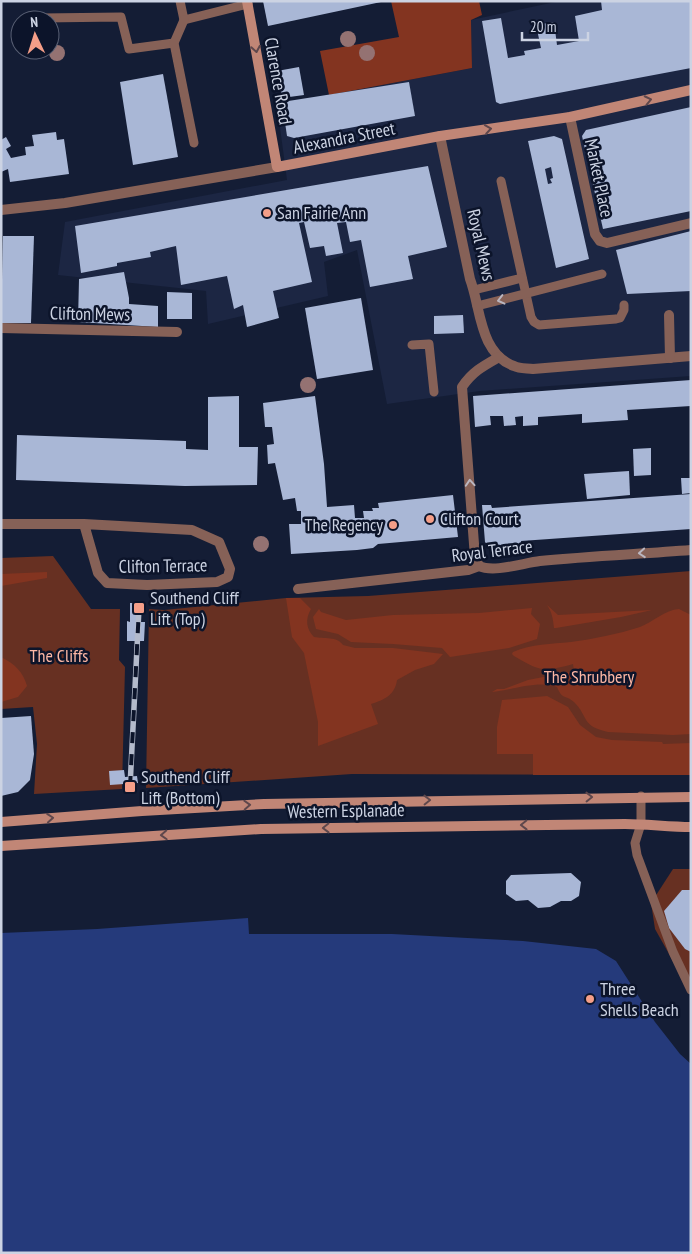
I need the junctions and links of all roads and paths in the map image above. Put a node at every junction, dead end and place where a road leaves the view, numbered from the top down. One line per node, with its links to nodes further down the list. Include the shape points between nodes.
1 (180, 1): 4 (lane)
2 (248, 3): 4 (lane); 10 (street, Clarence Road, one-way to 10)
3 (60, 18): 5 (lane, via 121,17 129,49)
4 (184, 20): 5 (lane)
5 (174, 42): 9 (lane)
6 (691, 90): 7 (street, Alexandra Street, one-way to 6)
7 (570, 117): 8 (street, Alexandra Street, one-way to 7); 13 (street, Market Place, via 595,234 600,241)
8 (440, 136): 10 (street, Alexandra Street); 16 (street, Royal Mews)
9 (194, 143)
10 (277, 166): 12 (street, Alexandra Street, via 65,203)
11 (501, 181): 15 (lane)
12 (1, 210)
13 (691, 223)
14 (602, 274): 17 (lane)
15 (522, 278): 16 (lane); 17 (lane)
16 (474, 290): 19 (street, Royal Mews)
17 (525, 294): 18 (lane, via 531,317 539,325 616,319 620,318); 19 (lane, one-way to 19)
18 (624, 305)
19 (478, 306): 25 (street, Royal Mews, via 484,333)
20 (669, 315): 26 (street)
21 (1, 328): 22 (street, Clifton Mews)
22 (177, 332)
23 (412, 345): 27 (lane, via 429,344)
24 (691, 356): 26 (street)
25 (499, 357): 26 (street, via 515,367 533,369); 31 (street, one-way to 25, via 462,387 478,368)
26 (670, 358)
27 (434, 392)
28 (1, 524): 29 (street, Clifton Terrace)
29 (84, 524): 29 (street, Clifton Terrace, via 192,530 219,542 230,569 228,577 217,582 107,583 98,573)
30 (691, 550): 31 (street, Royal Terrace, one-way to 31, via 539,561 496,568)
31 (479, 566): 32 (street, Royal Terrace, via 468,570)
32 (298, 589)
33 (641, 796): 34 (street, Western Esplanade); 35 (street, Western Esplanade, one-way to 33, via 264,804); 36 (lane)
34 (691, 797)
35 (1, 822)
36 (641, 824): 37 (street, Western Esplanade); 38 (street, Western Esplanade, one-way to 38, via 261,829); 39 (lane, via 635,843 637,855 673,952)
37 (691, 827)
38 (1, 846)
39 (691, 990)

